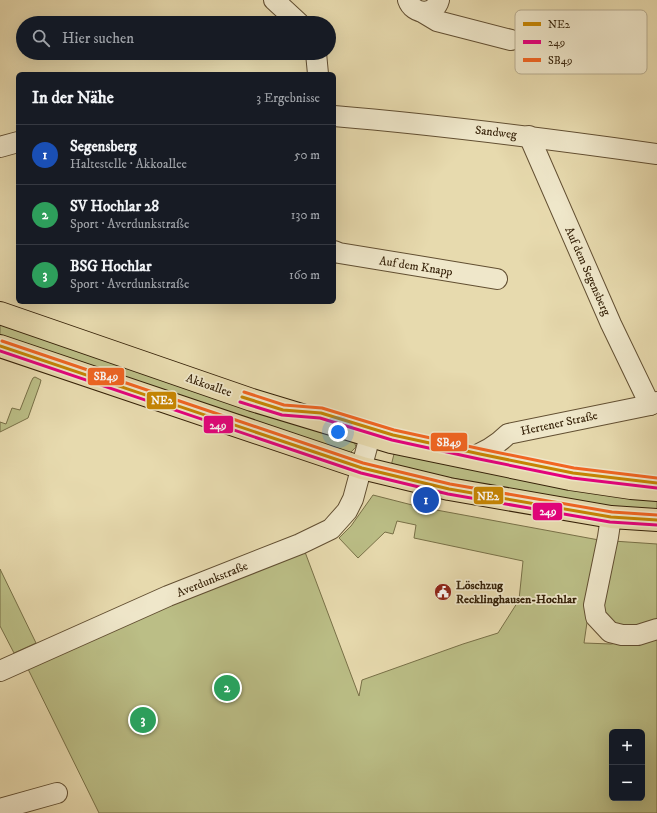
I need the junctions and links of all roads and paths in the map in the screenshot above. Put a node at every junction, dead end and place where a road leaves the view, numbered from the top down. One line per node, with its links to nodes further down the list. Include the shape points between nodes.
1 (274, 0): 4 (street)
2 (439, 0): 3 (street, via 432,10)
3 (415, 6): 5 (street, via 437,21)
4 (291, 16)
5 (512, 40)
6 (317, 60): 7 (street)
7 (318, 72)
8 (336, 116): 9 (street, Sandweg)
9 (529, 136): 12 (street, Sandweg); 17 (street, Auf dem Segensberg, via 611,324)
10 (16, 143): 11 (street)
11 (0, 147)
12 (657, 154)
13 (336, 251): 14 (street, Auf dem Knapp)
14 (497, 279)
15 (0, 313): 18 (main road, Akkoallee, via 252,400)
16 (0, 346): 20 (main road)
17 (654, 403): 19 (street, Hertener Straße, via 508,434 497,444)
18 (370, 436): 19 (main road, Akkoallee); 20 (street, Averdunkstraße)
19 (468, 458): 21 (main road, Akkoallee, via 570,479)
20 (362, 468): 22 (main road, via 449,489); 25 (street, Averdunkstraße, via 347,511 331,529 168,596)
21 (657, 490)
22 (610, 518): 23 (main road); 24 (street, via 594,605 596,617 610,632 622,635 638,635)
23 (657, 520)
24 (657, 629)
25 (0, 671)
26 (57, 793): 27 (street)
27 (0, 809)

